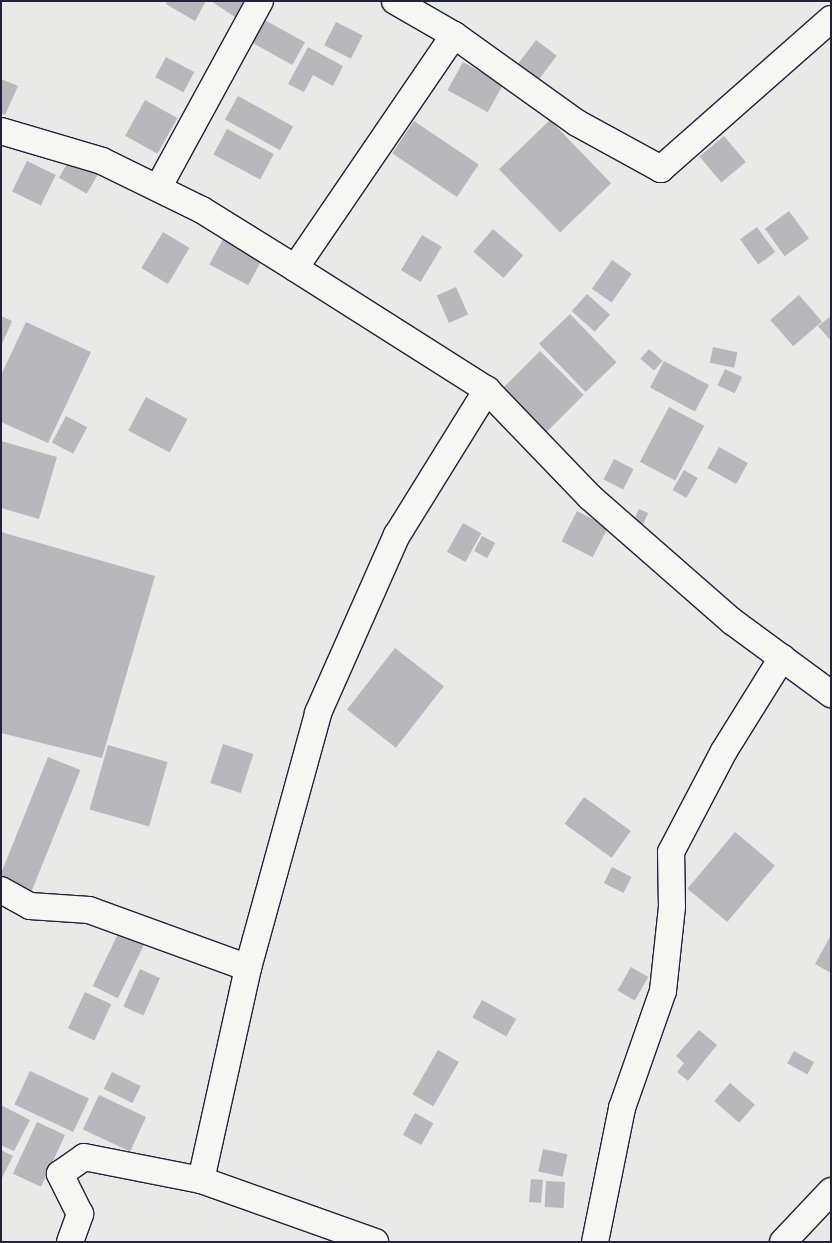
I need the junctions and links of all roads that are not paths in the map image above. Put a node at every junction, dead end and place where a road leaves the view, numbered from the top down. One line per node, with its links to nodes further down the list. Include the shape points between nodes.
1 (260, 1): 6 (street)
2 (395, 1): 4 (street)
3 (831, 19): 4 (street, via 661,169 577,123)
4 (454, 35): 7 (street)
5 (1, 132): 6 (street, via 102,160)
6 (158, 188): 7 (street)
7 (295, 268): 8 (street)
8 (487, 390): 9 (street, via 590,497 733,622); 12 (street, via 397,535 318,713)
9 (782, 658): 10 (street); 17 (street, via 724,751 671,852 672,907 663,991 622,1108)
10 (831, 694)
11 (1, 890): 12 (street, via 30,906 89,910)
12 (248, 968): 13 (street)
13 (201, 1180): 15 (street, via 84,1157 60,1174 80,1214); 16 (street)
14 (831, 1191): 18 (street)
15 (70, 1242)
16 (375, 1242)
17 (595, 1242)
18 (783, 1242)

